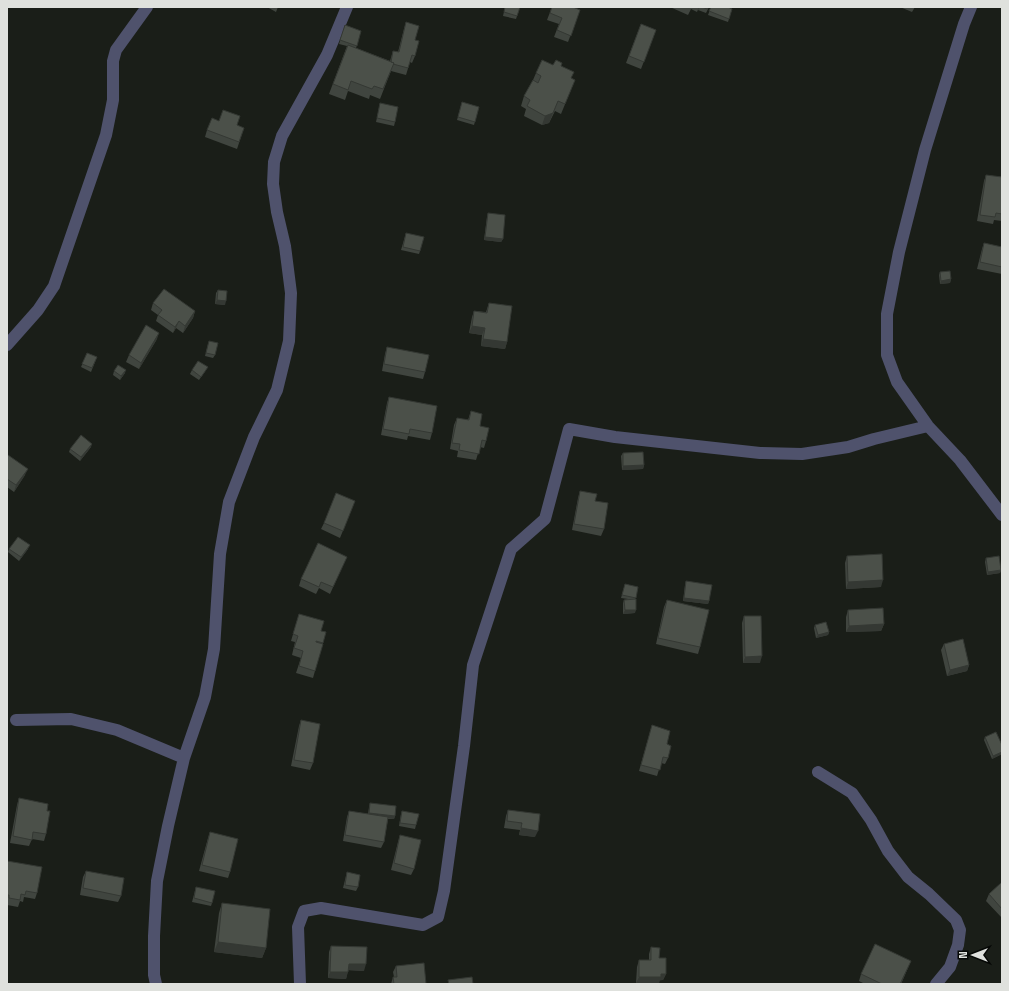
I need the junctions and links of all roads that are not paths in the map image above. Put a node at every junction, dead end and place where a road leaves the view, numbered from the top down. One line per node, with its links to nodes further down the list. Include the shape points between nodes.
1 (147, 7): 4 (street, via 116,50 113,61 113,100 106,135 54,286 38,310)
2 (347, 7): 8 (street, via 328,55 282,136 274,162 273,184 285,246 290,293 289,341 277,390 254,437 229,502 220,554 214,649 205,697)
3 (971, 7): 5 (street, via 925,150 899,252 887,314 887,355 897,382)
4 (7, 345)
5 (928, 426): 6 (street, via 960,460); 11 (street, via 848,447 802,454 760,453 615,437 569,429 545,519 510,550 473,665 446,883 438,917 423,925 321,908 304,911 298,927)
6 (1002, 514)
7 (16, 720): 8 (street, via 71,719 117,730)
8 (184, 758): 10 (street, via 157,881 154,936)
9 (818, 772): 12 (street, via 852,793 872,820 888,851 908,877 956,920 960,930 958,945 950,966)
10 (156, 984)
11 (300, 984)
12 (936, 984)

